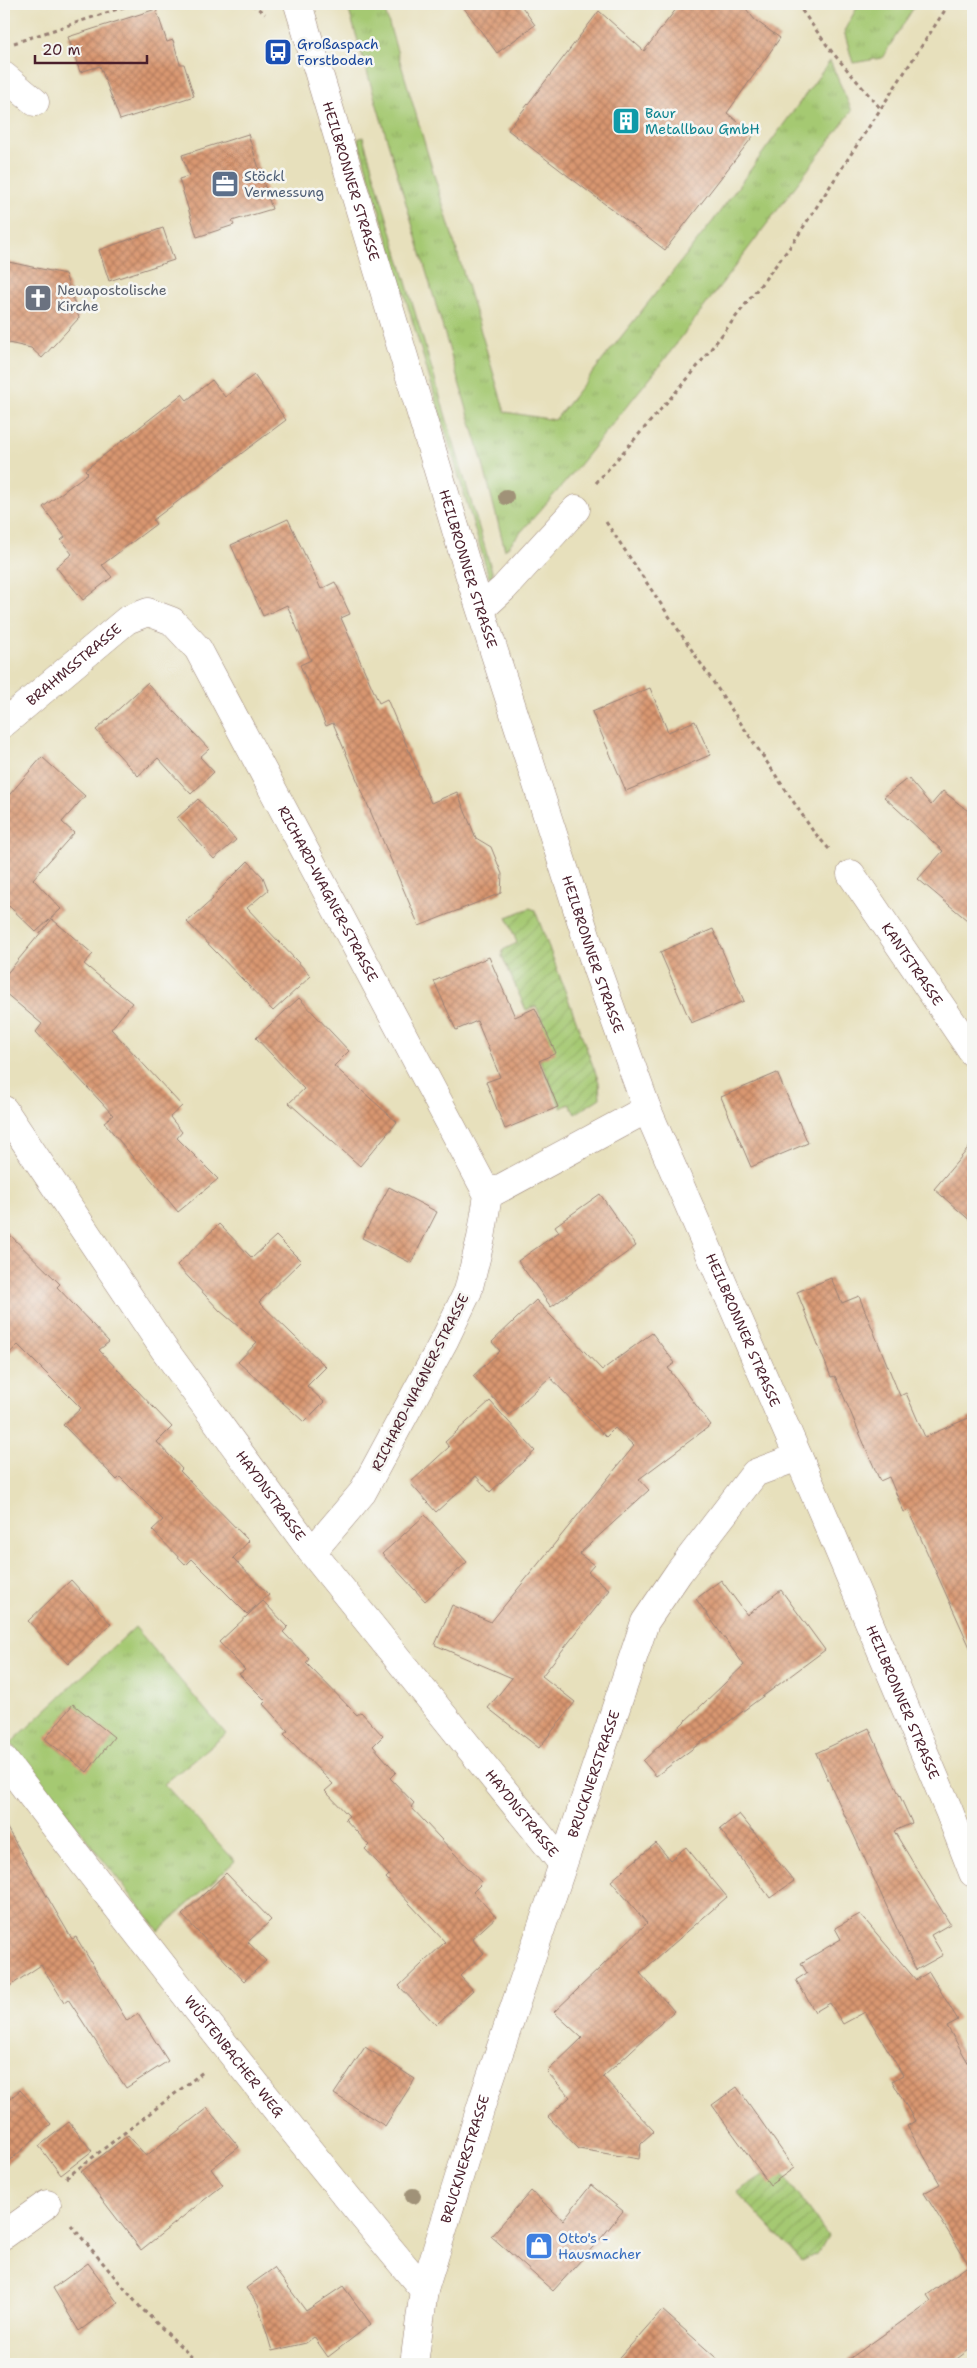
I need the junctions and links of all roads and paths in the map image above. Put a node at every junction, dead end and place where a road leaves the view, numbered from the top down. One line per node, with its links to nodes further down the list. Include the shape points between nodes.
1 (133, 4): 5 (path)
2 (298, 4): 10 (street, HEILBRONNER STRASSE)
3 (797, 4): 8 (path, via 832,52)
4 (949, 4): 8 (path)
5 (13, 43)
6 (4, 76): 7 (street)
7 (35, 102)
8 (880, 108): 9 (path, via 793,243 690,376)
9 (581, 501): 10 (street, via 504,588); 13 (path, via 813,830)
10 (481, 609): 15 (street, HEILBRONNER STRASSE, via 593,958)
11 (148, 612): 12 (street, BRAHMSSTRASSE, via 126,620); 17 (street, RICHARD-WAGNER-STRASSE, via 172,621 198,649)
12 (4, 723)
13 (851, 874): 14 (street, KANTSTRASSE)
14 (973, 1053)
15 (646, 1109): 17 (street); 18 (street, HEILBRONNER STRASSE)
16 (4, 1110): 19 (street, HAYDNSTRASSE, via 164,1348)
17 (488, 1194): 19 (street, RICHARD-WAGNER-STRASSE, via 468,1291 445,1339 362,1493)
18 (798, 1457): 21 (street, BRUCKNERSTRASSE, via 755,1473 645,1622); 22 (street, HEILBRONNER STRASSE, via 950,1811)
19 (312, 1552): 21 (street, HAYDNSTRASSE)
20 (4, 1760): 23 (street, WÜSTENBACHER WEG)
21 (562, 1863): 27 (street, BRUCKNERSTRASSE)
22 (973, 1873)
23 (230, 2052): 24 (path, via 50,2190); 27 (street, WÜSTENBACHER WEG)
24 (47, 2204): 26 (street)
25 (68, 2222): 28 (path, via 140,2307)
26 (4, 2235)
27 (424, 2290): 29 (street)
28 (199, 2364)
29 (414, 2364)

